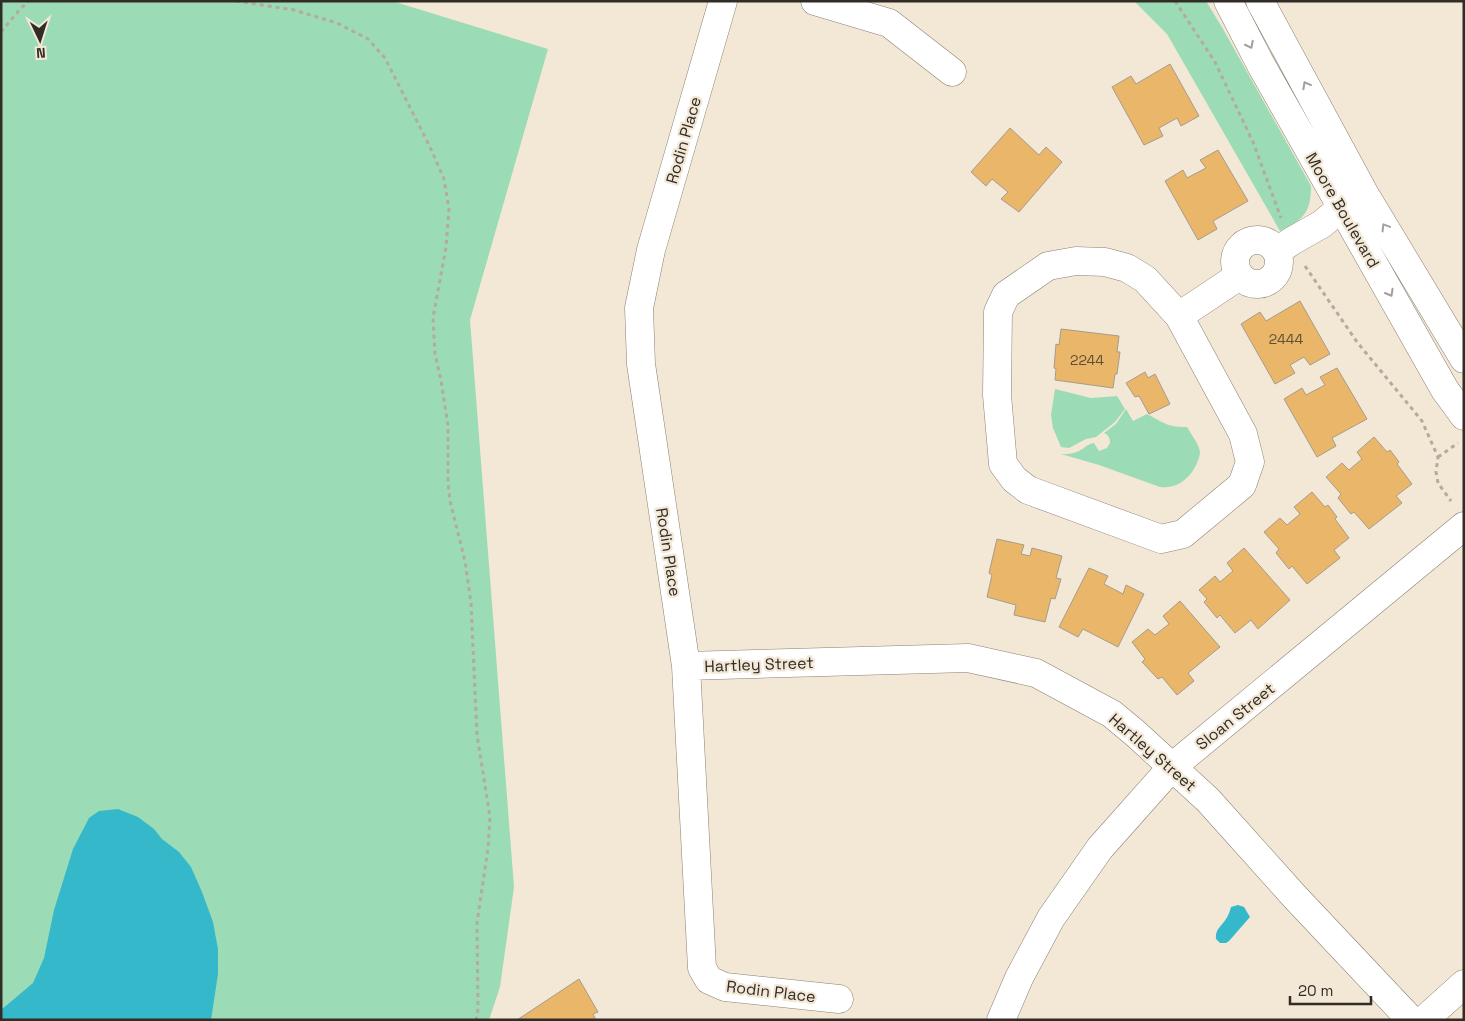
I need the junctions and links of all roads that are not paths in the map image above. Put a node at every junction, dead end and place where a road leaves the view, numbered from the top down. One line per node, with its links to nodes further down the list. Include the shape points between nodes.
1 (723, 1): 12 (street, Rodin Place, via 651,250 639,308 641,364)
2 (815, 1): 5 (street, via 889,23)
3 (1228, 1): 7 (street, Moore Boulevard, one-way to 7)
4 (1260, 1): 6 (street, Moore Boulevard, one-way to 4)
5 (952, 72)
6 (1364, 193): 7 (street); 9 (street, Moore Boulevard, one-way to 6)
7 (1341, 208): 8 (street, via 1322,224 1277,251 1260,239 1245,242 1235,254 1235,269 1239,276); 10 (street, Moore Boulevard, one-way to 10, via 1445,390)
8 (1179, 316): 8 (street, via 1145,279 1126,268 1105,262 1076,261 1048,266 1006,295 998,312 997,395 1003,464 1014,479 1028,490 1161,539 1183,534 1242,485 1250,462 1243,434)
9 (1464, 359)
10 (1461, 429)
11 (1464, 526): 13 (street, Sloan Street)
12 (686, 666): 13 (street, Hartley Street, via 968,658 1036,673 1112,714); 15 (street, Rodin Place, via 702,968 709,980 725,987)
13 (1172, 767): 16 (street, Sloan Street, via 1100,848 1051,918); 17 (street, Hartley Street, via 1208,800)
14 (1464, 984): 18 (street)
15 (839, 999)
16 (1001, 1020)
17 (1411, 1020)
18 (1424, 1020)

